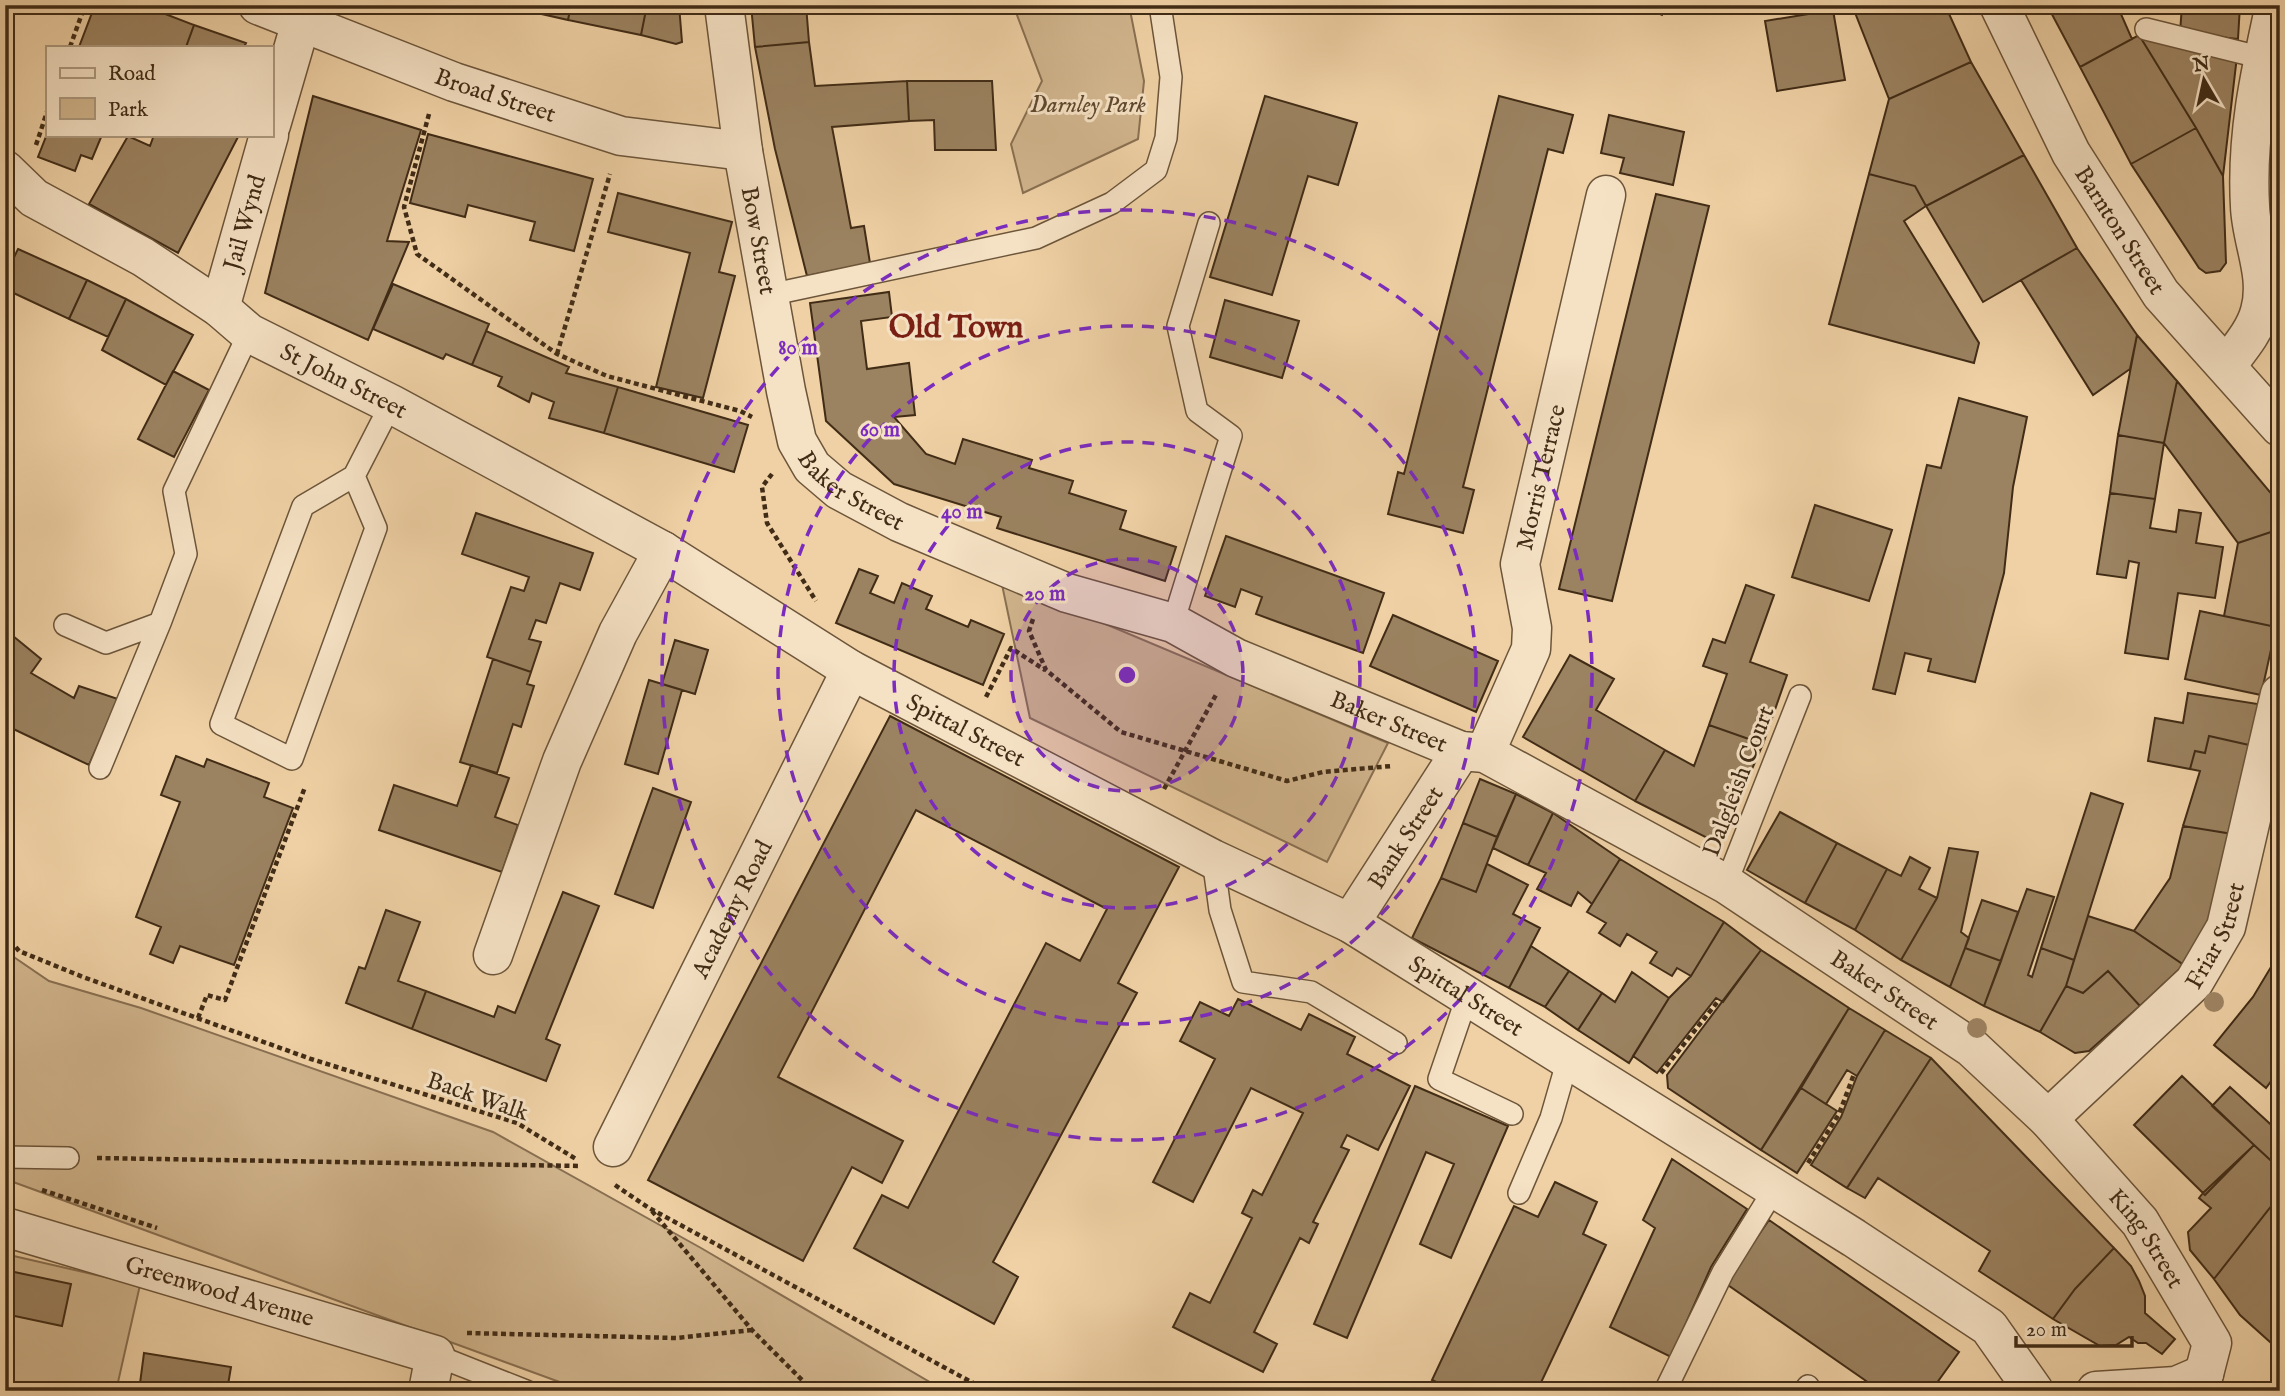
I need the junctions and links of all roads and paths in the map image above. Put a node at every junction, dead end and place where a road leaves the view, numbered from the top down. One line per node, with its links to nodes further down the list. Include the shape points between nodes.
1 (85, 5): 9 (path)
2 (258, 5): 7 (street, Broad Street)
3 (724, 5): 15 (street, Bow Street)
4 (1160, 5): 20 (lane, via 1171,77 1166,138 1156,170 1112,203 1036,237)
5 (1999, 5): 23 (street, Barnton Street, via 2078,165 2161,294)
6 (2275, 5): 10 (street)
7 (301, 22): 11 (street, Broad Street); 12 (street)
8 (2147, 29): 10 (lane)
9 (70, 46)
10 (2263, 58): 23 (street, via 2252,108 2249,207 2264,281 2260,311)
11 (439, 76): 14 (street, Broad Street); 22 (path, via 404,206 417,254)
12 (273, 118)
13 (269, 136): 19 (street, Jail Wynd)
14 (621, 136): 15 (street, Broad Street); 22 (path)
15 (743, 151): 20 (street, Bow Street)
16 (5, 170): 19 (street, St John Street, via 34,198 143,257)
17 (1606, 195): 40 (street, Morris Terrace, via 1520,564 1532,628 1531,649)
18 (1209, 223): 31 (lane, via 1178,327 1197,411 1231,436)
19 (220, 308): 21 (street, St John Street)
20 (772, 313): 26 (street, Baker Street)
21 (249, 333): 24 (street, St John Street); 32 (lane, via 174,491 186,554)
22 (557, 354): 26 (path, via 607,376 740,411)
23 (2227, 365): 25 (street, Barnton Street)
24 (391, 404): 27 (lane); 28 (street, St John Street)
25 (2280, 427)
26 (797, 441): 29 (street, Baker Street, via 812,467 839,490 899,522); 30 (path, via 762,487 767,523)
27 (354, 476): 42 (lane, via 376,528); 42 (lane, via 303,506 221,724)
28 (663, 551): 35 (street, St John Street); 49 (street, via 618,633 562,761)
29 (1045, 584): 31 (street, Baker Street); 36 (path, via 1029,631)
30 (822, 612)
31 (1173, 623): 34 (street, Baker Street)
32 (160, 624): 33 (lane, via 106,643); 43 (lane)
33 (65, 625)
34 (1236, 658): 40 (street, Baker Street); 41 (path)
35 (851, 670): 39 (street, Spittal Street); 59 (street, Academy Road)
36 (1046, 670): 39 (path, via 1011,648); 41 (path, via 1121,732)
37 (2280, 694): 58 (street, Friar Street, via 2226,927 2194,982)
38 (1800, 696): 46 (lane, Dalgleish Court)
39 (970, 732): 45 (street, Spittal Street)
40 (1473, 752): 46 (street, Baker Street); 47 (street, Bank Street)
41 (1185, 753): 44 (path, via 1287,781)
42 (292, 760): 52 (path, via 313,767 225,1000 207,995)
43 (100, 768)
44 (1366, 768)
45 (1213, 859): 47 (street, Spittal Street); 53 (lane, via 1220,910 1243,982 1311,992)
46 (1726, 884): 58 (street, Baker Street, via 1972,1048)
47 (1350, 923): 50 (street, Spittal Street)
48 (5, 934): 52 (path, Back Walk, via 19,951)
49 (493, 954)
50 (1467, 997): 54 (street, Spittal Street); 57 (lane, via 1439,1079)
51 (1719, 1000): 56 (path)
52 (198, 1018): 59 (path, Back Walk, via 311,1059 517,1123)
53 (1396, 1043)
54 (1568, 1059): 63 (street, Spittal Street); 64 (lane, via 1551,1118)
55 (1854, 1074): 62 (path, via 1839,1114)
56 (1660, 1076)
57 (1512, 1114)
58 (2048, 1119): 69 (street, King Street, via 2140,1222 2212,1343)
59 (600, 1156): 61 (path); 65 (path, Back Walk)
60 (5, 1157): 61 (lane)
61 (68, 1158)
62 (1808, 1162)
63 (1775, 1188): 73 (lane, via 1723,1272); 74 (street, Spittal Street, via 1989,1327)
64 (1519, 1193)
65 (649, 1208): 67 (path); 72 (path, Back Walk)
66 (5, 1227): 68 (street, Greenwood Avenue)
67 (752, 1330): 68 (path); 71 (path)
68 (441, 1360): 70 (lane)
69 (2216, 1382): 75 (street, King Street)
70 (526, 1391)
71 (813, 1391)
72 (988, 1391)
73 (1665, 1391)
74 (2034, 1391)
75 (2096, 1391)

